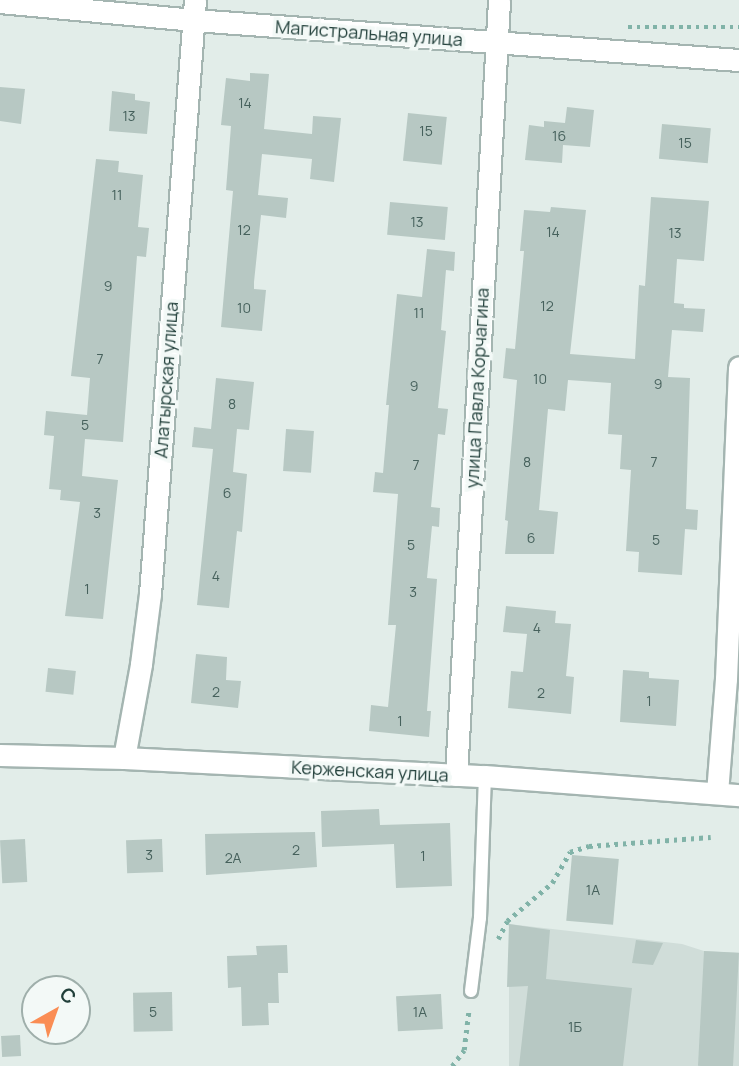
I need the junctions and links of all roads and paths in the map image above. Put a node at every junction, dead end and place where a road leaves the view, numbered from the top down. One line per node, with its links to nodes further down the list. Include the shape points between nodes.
1 (499, 0): 4 (street, улица Павла Корчагина)
2 (0, 2): 3 (street, Магистральная улица)
3 (195, 10): 4 (street, Магистральная улица); 8 (street, Алатырская улица, via 150,594)
4 (496, 42): 5 (street, Магистральная улица); 9 (street, улица Павла Корчагина)
5 (739, 60)
6 (739, 368): 11 (street)
7 (0, 755): 8 (street, Керженская улица)
8 (124, 758): 9 (street, Керженская улица)
9 (456, 775): 10 (street, Керженская улица)
10 (485, 776): 11 (street, Керженская улица); 15 (lane, via 480,918)
11 (717, 793): 12 (street, Керженская улица)
12 (739, 795)
13 (711, 837): 14 (path, via 589,846 570,852 552,883 507,921)
14 (495, 945)
15 (471, 991): 16 (path, via 464,1050)
16 (452, 1066)

